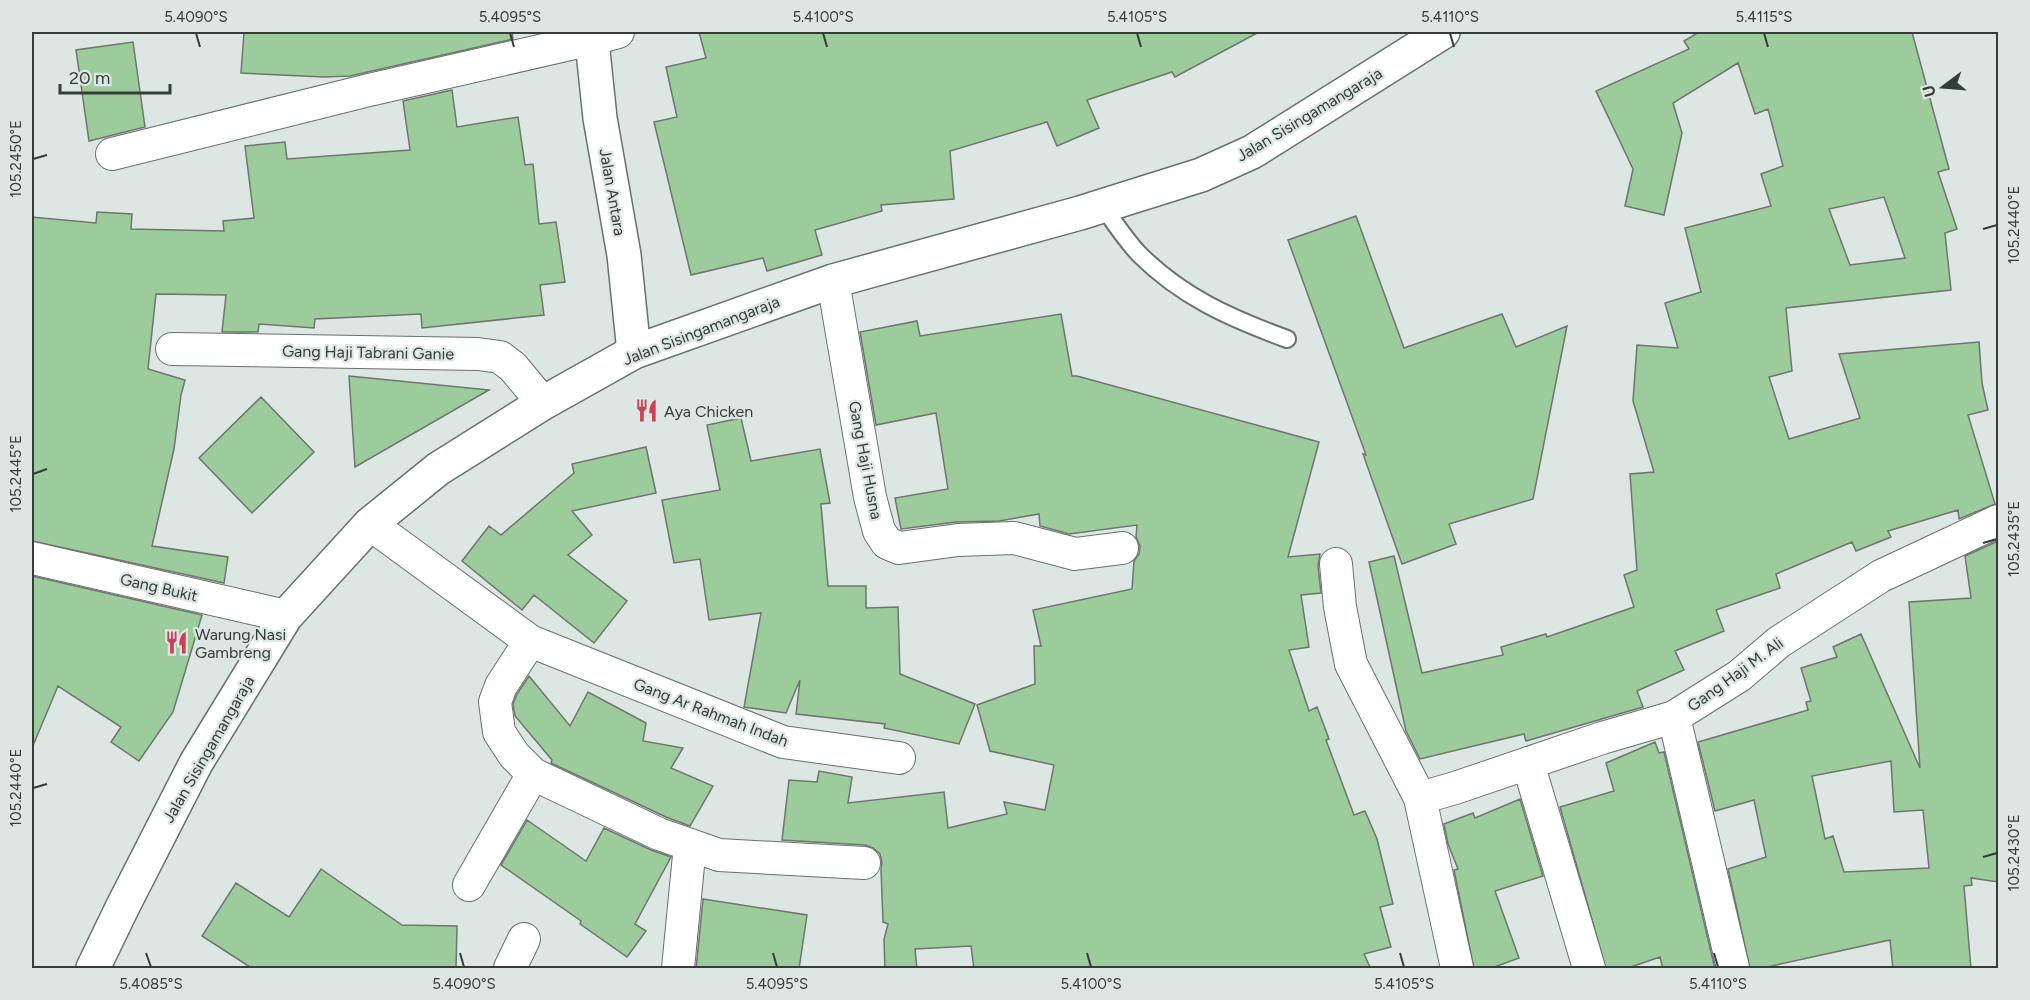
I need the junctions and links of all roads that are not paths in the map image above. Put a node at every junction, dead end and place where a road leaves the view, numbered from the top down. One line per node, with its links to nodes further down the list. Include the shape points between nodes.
1 (1443, 32): 4 (main road, Jalan Sisingamangaraja, via 1252,152 1201,175)
2 (601, 34): 3 (street); 8 (main road, Jalan Antara, via 600,118 624,255)
3 (112, 154)
4 (1102, 205): 5 (main road, Jalan Sisingamangaraja); 6 (lane, via 1138,253 1166,279 1234,320)
5 (833, 281): 8 (main road, Jalan Sisingamangaraja); 12 (street, Gang Haji Husna, via 870,497 879,531 887,543 899,548 1014,538 1075,554)
6 (1287, 339)
7 (172, 349): 9 (street, Gang Haji Tabrani Ganie, via 500,357)
8 (634, 352): 9 (main road, Jalan Sisingamangaraja)
9 (543, 403): 11 (main road, Jalan Sisingamangaraja, via 438,469)
10 (1998, 521): 17 (street, Gang Haji M. Ali, via 1881,576)
11 (370, 524): 15 (main road, Jalan Sisingamangaraja); 16 (street, Gang Ar Rahmah Indah)
12 (1122, 548)
13 (32, 558): 15 (street, Gang Bukit)
14 (1336, 564): 21 (street, via 1351,664)
15 (286, 616): 26 (main road, Jalan Sisingamangaraja, via 196,763)
16 (530, 641): 18 (street, Gang Ar Rahmah Indah, via 783,742); 20 (street, via 495,702 500,732 514,755)
17 (1674, 717): 19 (street, Gang Haji M. Ali); 31 (street)
18 (899, 758)
19 (1528, 763): 21 (street, Gang Haji M. Ali); 30 (street)
20 (533, 774): 22 (street); 24 (street)
21 (1420, 798): 29 (street)
22 (690, 845): 23 (street, via 719,855); 28 (street)
23 (864, 863)
24 (469, 885)
25 (524, 939): 27 (street)
26 (93, 969)
27 (510, 969)
28 (678, 969)
29 (1457, 969)
30 (1589, 969)
31 (1733, 969)

